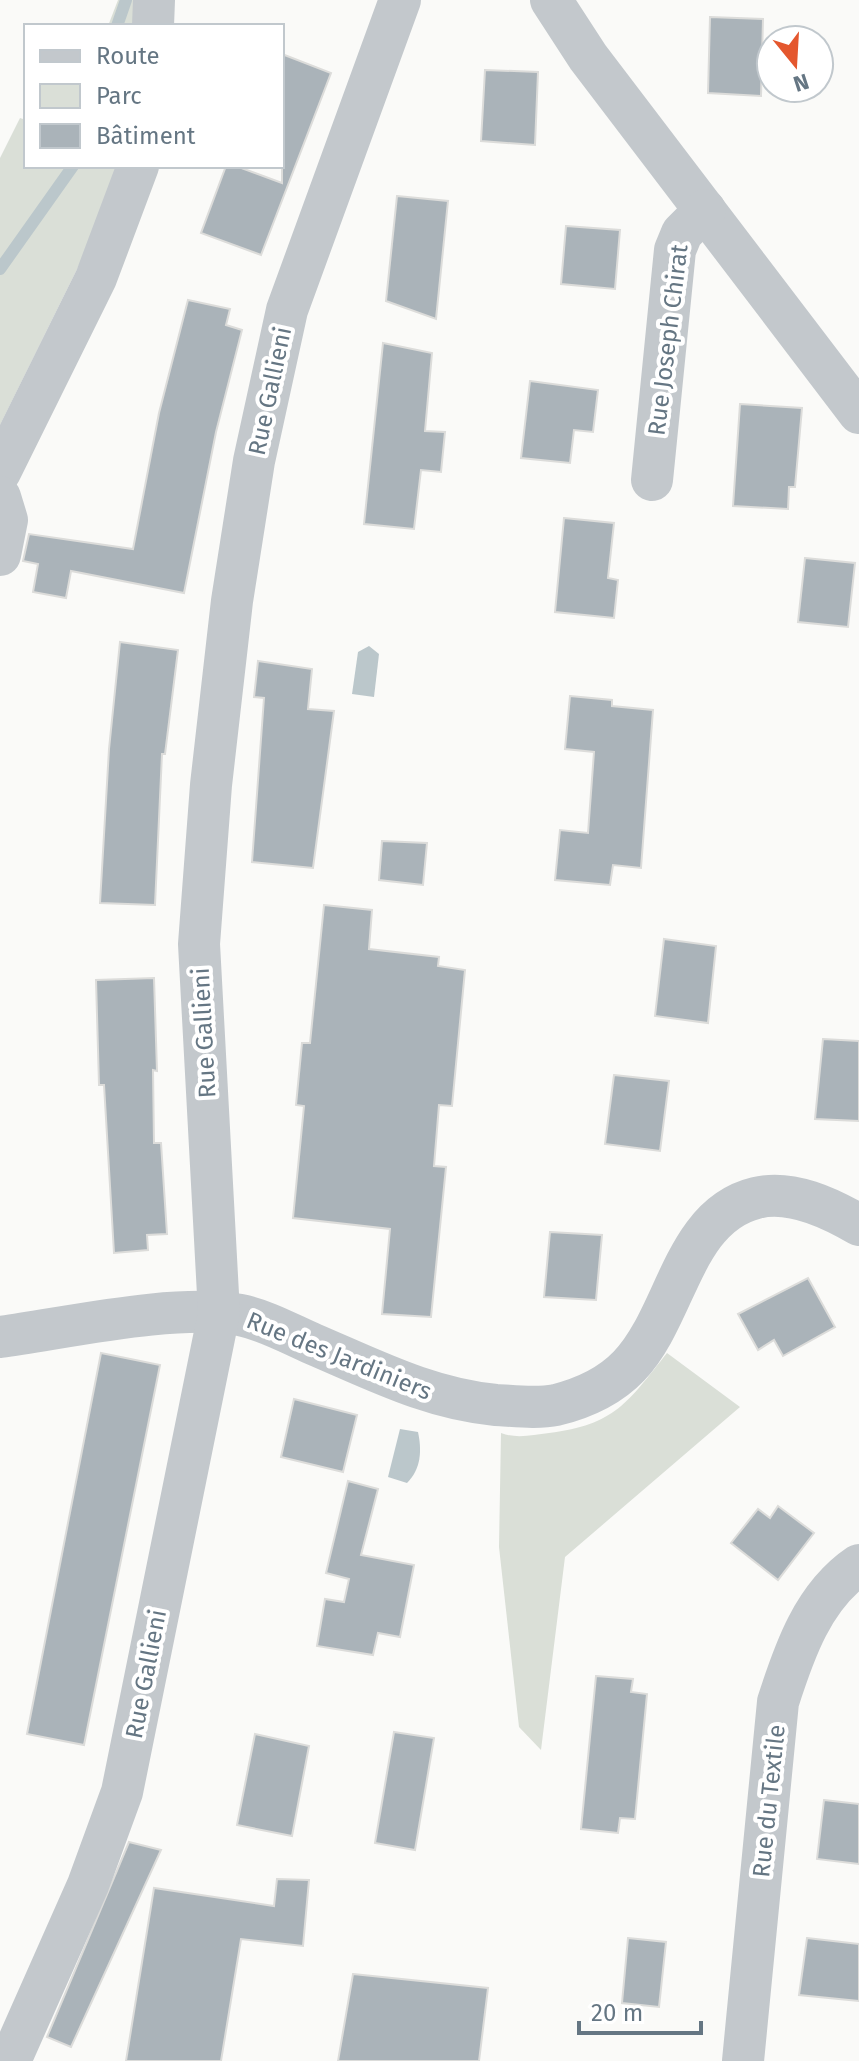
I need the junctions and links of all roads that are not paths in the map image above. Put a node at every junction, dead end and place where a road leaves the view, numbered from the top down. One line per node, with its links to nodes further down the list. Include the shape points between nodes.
1 (154, 0): 4 (street)
2 (400, 0): 13 (street, Rue Gallieni, via 287,310 254,461 232,601 199,944)
3 (551, 0): 6 (street, Rue Joseph Chirat)
4 (153, 24)
5 (137, 168): 8 (street, via 96,278)
6 (705, 210): 7 (street, Rue Joseph Chirat); 9 (street, Rue Joseph Chirat, via 682,233 675,250)
7 (859, 413)
8 (0, 472)
9 (652, 480)
10 (0, 497): 11 (street, via 7,520)
11 (0, 555)
12 (859, 1225): 13 (street, Rue des Jardiniers, via 834,1210 794,1198 764,1196 736,1203 715,1219 694,1251 653,1333 630,1365 582,1398 551,1406 468,1402 422,1392 272,1326)
13 (219, 1313): 14 (street, Rue des Jardiniers); 16 (street, Rue Gallieni, via 122,1792 88,1885)
14 (0, 1337)
15 (859, 1565): 17 (street, Rue du Textile, via 817,1609 794,1653 778,1702)
16 (10, 2061)
17 (743, 2061)

